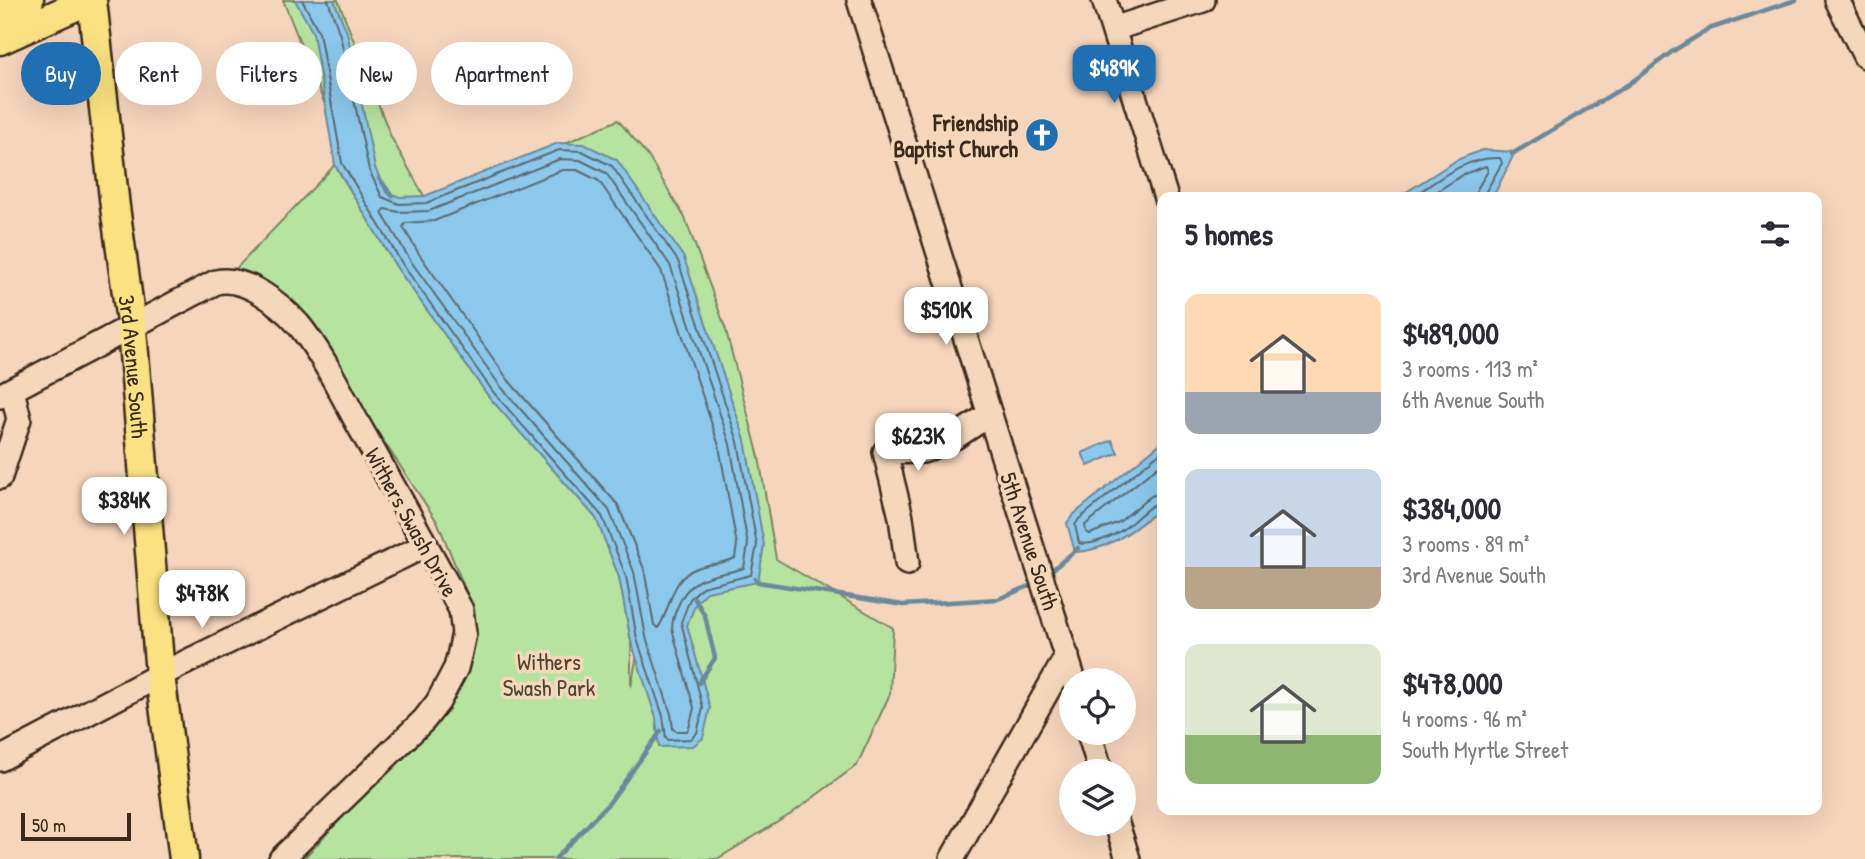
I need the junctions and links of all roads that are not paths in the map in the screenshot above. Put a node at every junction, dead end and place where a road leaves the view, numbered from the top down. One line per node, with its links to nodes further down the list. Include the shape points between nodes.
1 (29, 0): 7 (main road)
2 (90, 0): 9 (main road); 12 (main road, 3rd Avenue South)
3 (1104, 0): 8 (street)
4 (1203, 0): 8 (street)
5 (1837, 0): 10 (street)
6 (862, 1): 14 (street, 5th Avenue South)
7 (0, 15)
8 (1113, 29): 11 (street)
9 (0, 40)
10 (1865, 56)
11 (1164, 192)
12 (132, 329): 13 (street); 16 (street, Withers Swash Drive, via 224,280 251,288 282,308 331,375); 20 (main road, 3rd Avenue South)
13 (6, 393): 15 (street, via 19,419)
14 (990, 414): 17 (street, via 923,451 885,452); 18 (street, 5th Avenue South)
15 (0, 477)
16 (426, 545): 20 (street); 24 (street, Withers Swash Drive, via 461,610 464,633 450,683 424,720)
17 (908, 563)
18 (1067, 656): 19 (street, 5th Avenue South); 25 (street)
19 (1070, 668)
20 (160, 675): 21 (street); 23 (main road, 3rd Avenue South)
21 (0, 759)
22 (1121, 836): 26 (street)
23 (184, 859)
24 (281, 859)
25 (952, 859)
26 (1128, 859)

